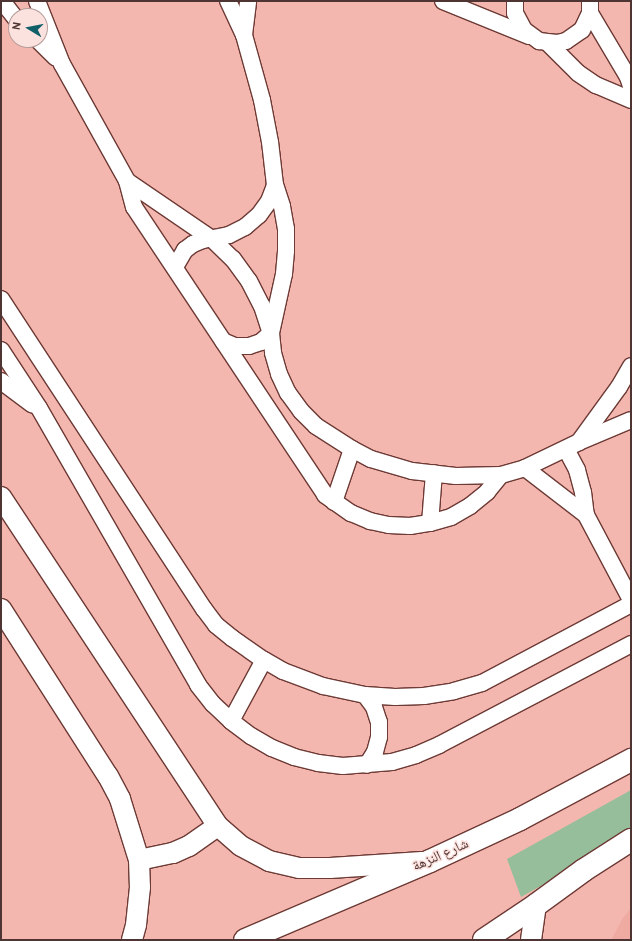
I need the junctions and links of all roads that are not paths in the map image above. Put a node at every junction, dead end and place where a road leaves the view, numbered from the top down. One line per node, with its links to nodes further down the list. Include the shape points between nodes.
1 (37, 1): 11 (street)
2 (228, 1): 7 (street)
3 (248, 1): 7 (street)
4 (443, 1): 8 (street)
5 (515, 1): 8 (street, via 518,22)
6 (590, 7): 9 (street, via 582,30 566,41); 12 (street)
7 (244, 35): 15 (street, via 262,100)
8 (530, 36): 9 (street)
9 (548, 43): 13 (street, via 562,59 584,77)
10 (46, 48): 11 (street)
11 (62, 64): 14 (street)
12 (631, 86)
13 (631, 100)
14 (127, 181): 16 (street); 17 (street, via 134,207)
15 (275, 185): 16 (street, via 269,201 259,216 229,235); 19 (street, via 286,229 286,251 284,274)
16 (212, 239): 17 (street, via 203,240 185,250); 19 (street, via 233,258 250,281)
17 (175, 268): 20 (street)
18 (1, 299): 39 (street, via 204,609 216,625)
19 (271, 334): 20 (street, via 261,342 249,346 235,346); 27 (street, via 279,374 288,393 316,426)
20 (223, 341): 32 (street, via 325,495)
21 (1, 350): 24 (street)
22 (631, 366): 26 (street, via 619,386)
23 (1, 382): 24 (street)
24 (39, 408): 41 (street, via 198,685)
25 (631, 420): 26 (street)
26 (573, 446): 28 (street); 33 (street)
27 (352, 449): 29 (street, via 391,466); 32 (street)
28 (525, 468): 30 (street); 33 (street)
29 (434, 473): 30 (street, via 471,476); 34 (street)
30 (501, 474): 34 (street, via 487,492 470,506 451,517)
31 (1, 497): 44 (street)
32 (334, 502): 34 (street, via 370,521 410,526)
33 (586, 515): 35 (street)
34 (430, 523)
35 (631, 600)
36 (631, 604): 40 (street, via 482,683 424,696)
37 (1, 609): 46 (street, via 108,776 120,799)
38 (631, 644): 43 (street, via 416,756)
39 (264, 660): 40 (street, via 303,679); 41 (street)
40 (365, 695): 43 (street, via 374,707 379,722 375,752)
41 (231, 721): 43 (street, via 250,736 294,757 318,763)
42 (631, 760): 47 (main road, شارع النزهة, via 520,819)
43 (367, 765)
44 (218, 826): 46 (street, via 189,846 173,853); 47 (street, via 241,846 269,861 299,868)
45 (631, 840): 48 (main road)
46 (139, 860): 49 (street, via 140,888)
47 (430, 861): 50 (main road, شارع النزهة)
48 (536, 905): 51 (main road); 52 (street)
49 (132, 940)
50 (245, 940)
51 (484, 940)
52 (531, 940)

